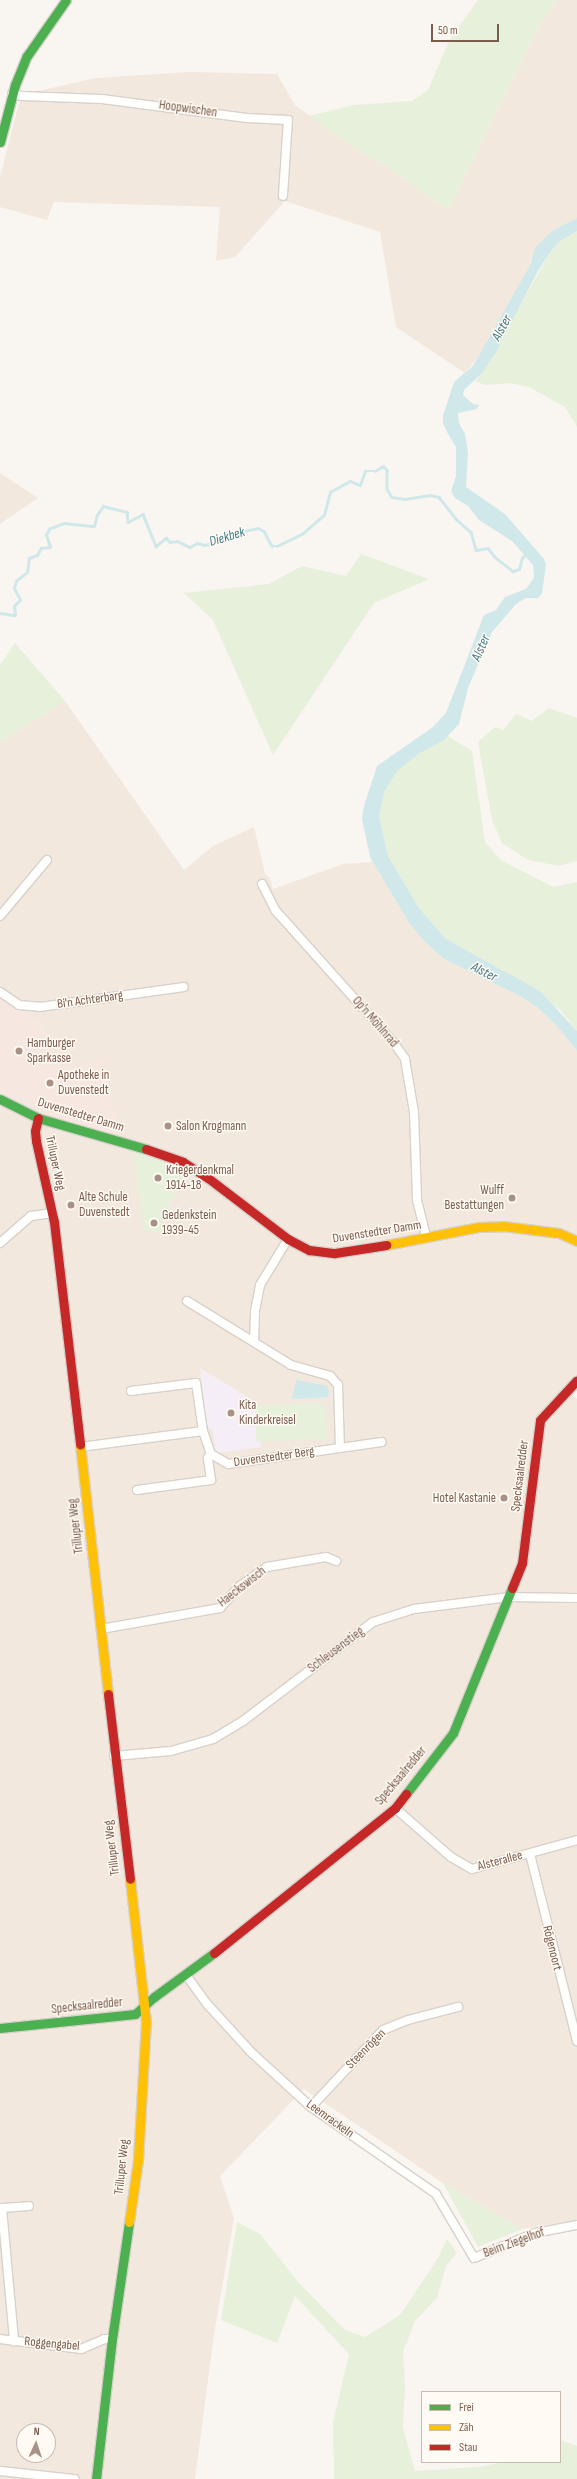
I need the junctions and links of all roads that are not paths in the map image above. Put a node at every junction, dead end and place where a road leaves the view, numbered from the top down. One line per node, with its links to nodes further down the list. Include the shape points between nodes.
1 (66, 0): 2 (street, via 37,38)
2 (14, 89): 3 (street); 4 (street, Hoopwischen, via 247,118 288,120)
3 (0, 142)
4 (283, 196)
5 (47, 860): 7 (street)
6 (262, 884): 13 (street, Op'n Möhlnrad, via 276,911 394,1043 404,1059 414,1112 417,1200)
7 (0, 916)
8 (184, 987): 9 (street, Bi'n Achterbarg, via 40,1007 20,1005)
9 (0, 992)
10 (0, 1099): 11 (street, Duvenstedter Damm)
11 (38, 1118): 12 (street, Trilluper Weg, via 36,1142); 14 (street, Duvenstedter Damm, via 132,1144 183,1162)
12 (52, 1213): 16 (street, via 31,1216); 23 (street, Trilluper Weg)
13 (426, 1238): 14 (street, Duvenstedter Damm, via 335,1253 309,1250); 15 (street, Duvenstedter Damm, via 479,1227 503,1226 559,1233)
14 (288, 1239): 18 (street, via 260,1285 255,1311)
15 (577, 1241)
16 (0, 1243)
17 (187, 1301): 18 (street)
18 (254, 1342): 24 (street, via 292,1365 330,1376 338,1385)
19 (577, 1380): 28 (street, Specksaalredder, via 540,1420 527,1538 522,1563)
20 (131, 1391): 21 (street, via 196,1383)
21 (203, 1431): 23 (street); 25 (street)
22 (382, 1442): 24 (street, Duvenstedter Berg)
23 (80, 1447): 30 (street, Trilluper Weg)
24 (340, 1448): 25 (street, Duvenstedter Berg, via 228,1464)
25 (211, 1454): 26 (street, via 208,1458 211,1480)
26 (137, 1490)
27 (336, 1561): 30 (street, Haeckswisch, via 326,1557 267,1566 240,1586 220,1608)
28 (509, 1597): 29 (street, Schleusenstieg); 31 (street, Schleusenstieg, via 414,1609 373,1622 242,1721 212,1740 171,1751); 32 (street, Specksaalredder, via 453,1733)
29 (577, 1598)
30 (101, 1629): 31 (street, Trilluper Weg)
31 (114, 1756): 37 (street, Trilluper Weg)
32 (395, 1808): 34 (street, Alsterallee, via 451,1857 472,1869); 35 (street, Specksaalredder)
33 (577, 1840): 34 (street, Alsterallee)
34 (530, 1854): 39 (street, Rögenoort)
35 (186, 1975): 37 (street, Specksaalredder, via 154,1997); 40 (street, Leemrackeln, via 208,2005 252,2053)
36 (458, 2007): 40 (street, Steenrögen, via 408,2020 383,2030)
37 (144, 2008): 38 (street, Specksaalredder, via 135,2014); 46 (street, Trilluper Weg, via 146,2022 138,2160)
38 (0, 2028)
39 (577, 2041)
40 (311, 2107): 44 (street, Leemrackeln, via 436,2194)
41 (29, 2206): 42 (street, Roggengabel)
42 (1, 2208): 47 (street, Roggengabel)
43 (577, 2225): 44 (street, Beim Ziegelhof, via 535,2234)
44 (474, 2258)
45 (0, 2339): 47 (street, Roggengabel)
46 (112, 2339): 47 (street, Roggengabel, via 104,2339 81,2349); 50 (street, Trilluper Weg)
47 (14, 2341)
48 (0, 2470): 49 (street)
49 (75, 2479)
50 (96, 2479)

